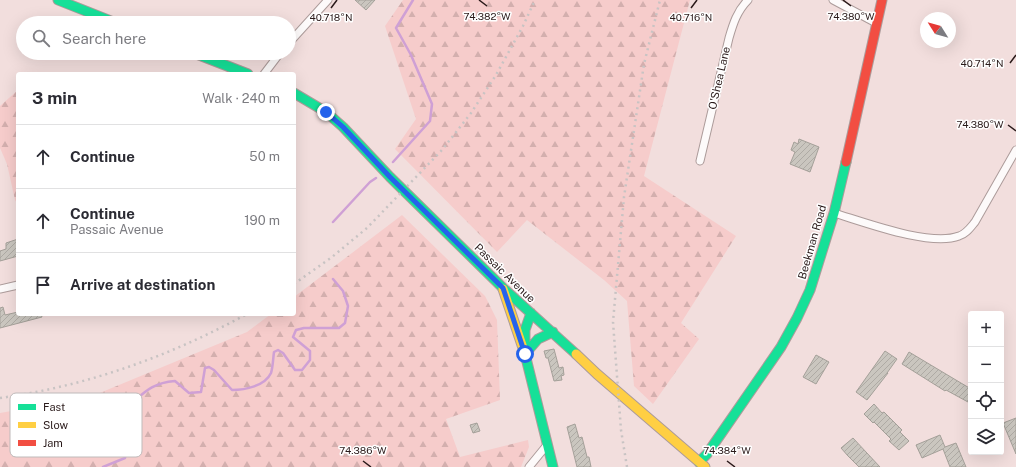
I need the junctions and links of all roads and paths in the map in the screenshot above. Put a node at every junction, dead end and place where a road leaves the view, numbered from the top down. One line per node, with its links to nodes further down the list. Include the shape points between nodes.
1 (58, 0): 6 (main road)
2 (328, 0): 8 (street)
3 (748, 0): 15 (street, O'Shea Lane, via 739,10 733,23)
4 (833, 0): 7 (street)
5 (882, 0): 7 (main road, Beekman Road)
6 (98, 16)
7 (876, 24): 16 (main road, Beekman Road)
8 (296, 36)
9 (212, 60): 11 (main road)
10 (275, 60): 12 (street)
11 (243, 72)
12 (266, 72)
13 (296, 93): 18 (main road, Passaic Avenue, via 326,112 343,127)
14 (1016, 150): 16 (street, via 974,222 968,231 960,236 950,239 926,238)
15 (700, 161)
16 (834, 213): 24 (main road, Beekman Road, via 810,290 797,318 781,347)
17 (16, 286): 19 (street)
18 (503, 288): 20 (main road, Passaic Avenue); 22 (main road)
19 (0, 290)
20 (531, 313): 21 (main road, Passaic Avenue); 22 (main road, via 525,330)
21 (553, 332): 22 (main road, via 538,339); 24 (main road, Passaic Avenue, via 597,374)
22 (525, 354): 23 (main road)
23 (547, 445): 25 (street); 26 (main road)
24 (702, 464)
25 (529, 467)
26 (553, 467)

